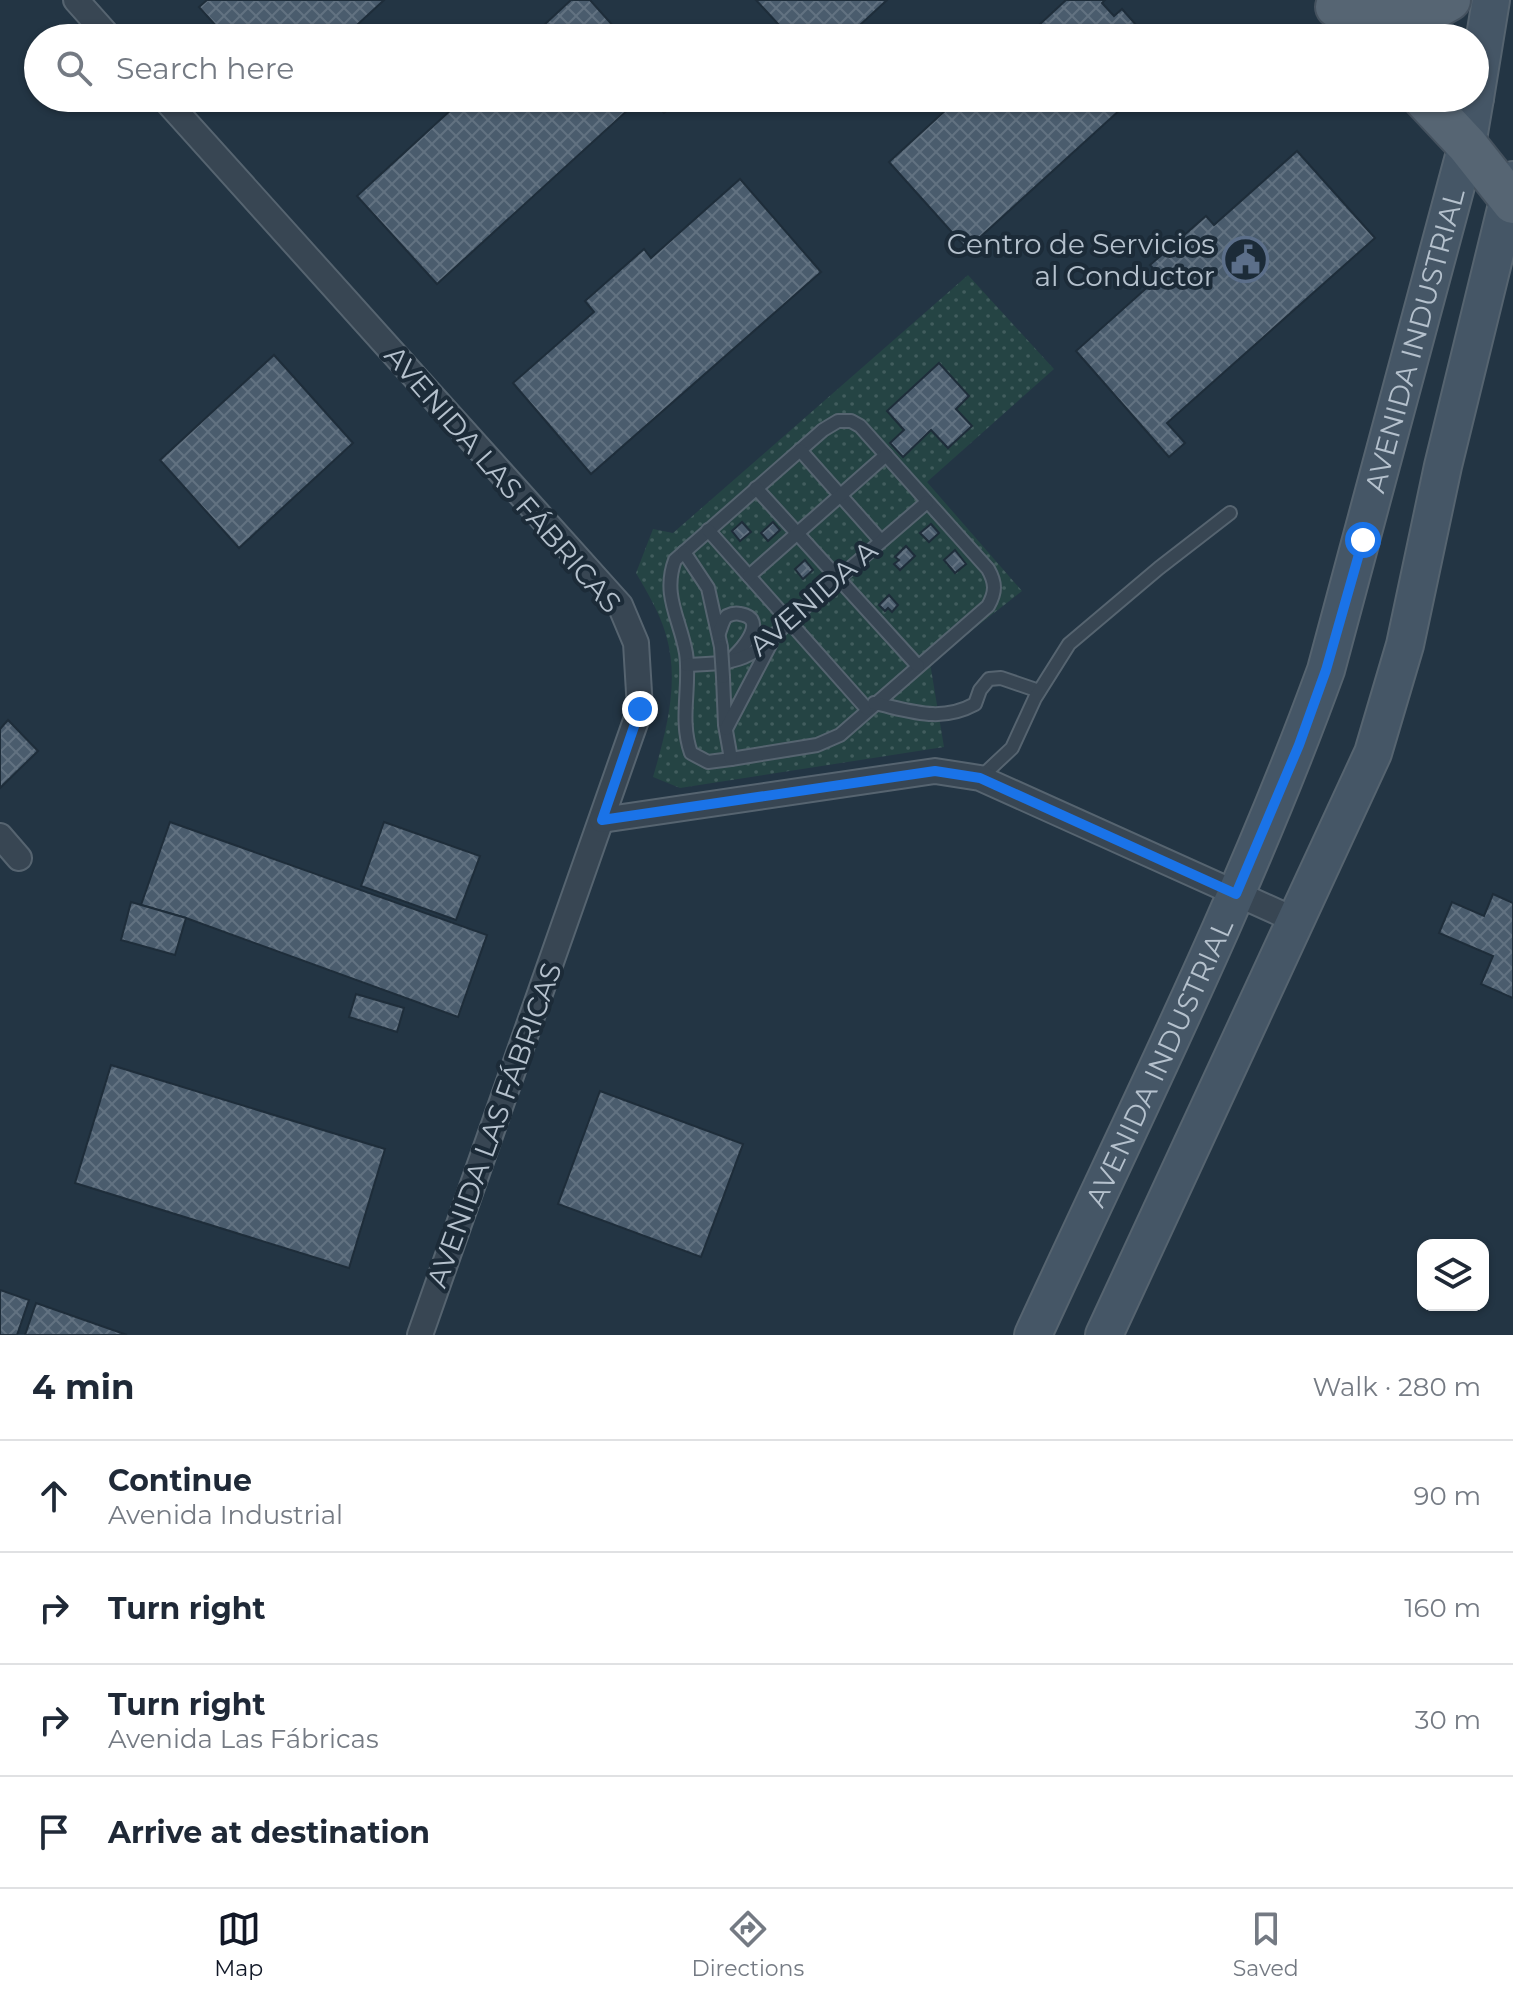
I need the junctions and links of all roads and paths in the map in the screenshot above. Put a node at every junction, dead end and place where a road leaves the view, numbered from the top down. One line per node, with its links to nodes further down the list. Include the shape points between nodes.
1 (76, 0): 5 (street)
2 (1450, 0): 4 (main road, via 1434,9)
3 (1491, 0): 7 (street, AVENIDA INDUSTRIAL)
4 (1333, 4): 6 (main road)
5 (97, 24)
6 (1352, 24)
7 (1487, 24)
8 (177, 112): 36 (street, AVENIDA LAS FÁBRICAS, via 620,605 636,643 640,709)
9 (1436, 112): 11 (main road)
10 (1473, 112): 11 (street, AVENIDA INDUSTRIAL)
11 (1467, 145): 12 (main road); 39 (street, AVENIDA INDUSTRIAL, via 1326,670)
12 (1512, 194): 40 (street, AVENIDA INDUSTRIAL, via 1401,658 1373,753)
13 (800, 450): 14 (lane, via 838,421 851,421); 15 (lane); 16 (lane)
14 (886, 455): 16 (lane); 17 (lane)
15 (756, 488): 19 (lane); 20 (lane)
16 (841, 495): 20 (lane); 21 (lane)
17 (927, 502): 21 (lane, AVENIDA A); 30 (lane, via 988,569 995,594)
18 (1230, 513): 31 (lane, via 1069,644)
19 (708, 530): 22 (lane); 23 (lane)
20 (796, 532): 23 (lane); 24 (lane)
21 (881, 541): 24 (lane, AVENIDA A)
22 (684, 552): 26 (lane, via 708,588); 29 (lane, via 675,560 668,590)
23 (749, 576): 25 (lane)
24 (838, 579): 25 (lane, AVENIDA A); 30 (lane)
25 (789, 621): 27 (lane, AVENIDA A); 32 (lane)
26 (719, 633): 28 (lane, via 731,614 752,622 748,642); 33 (lane, bridge)
27 (773, 639): 28 (lane, AVENIDA A, via 747,658); 33 (lane)
28 (727, 662): 29 (lane, AVENIDA A)
29 (687, 665): 34 (lane, via 684,734 691,753 708,762)
30 (918, 666): 32 (lane)
31 (1039, 691): 32 (lane, via 989,679 975,704 959,712 939,716); 35 (lane, via 1012,748)
32 (871, 706): 34 (lane, via 840,735 817,745)
33 (726, 729): 34 (lane)
34 (731, 759)
35 (980, 778): 36 (street, via 935,771); 39 (street)
36 (602, 820): 41 (street, AVENIDA LAS FÁBRICAS)
37 (0, 836): 38 (street)
38 (19, 858)
39 (1236, 894): 40 (street); 42 (street, AVENIDA INDUSTRIAL)
40 (1295, 920): 43 (street, AVENIDA INDUSTRIAL)
41 (420, 1335)
42 (1033, 1335)
43 (1104, 1335)

